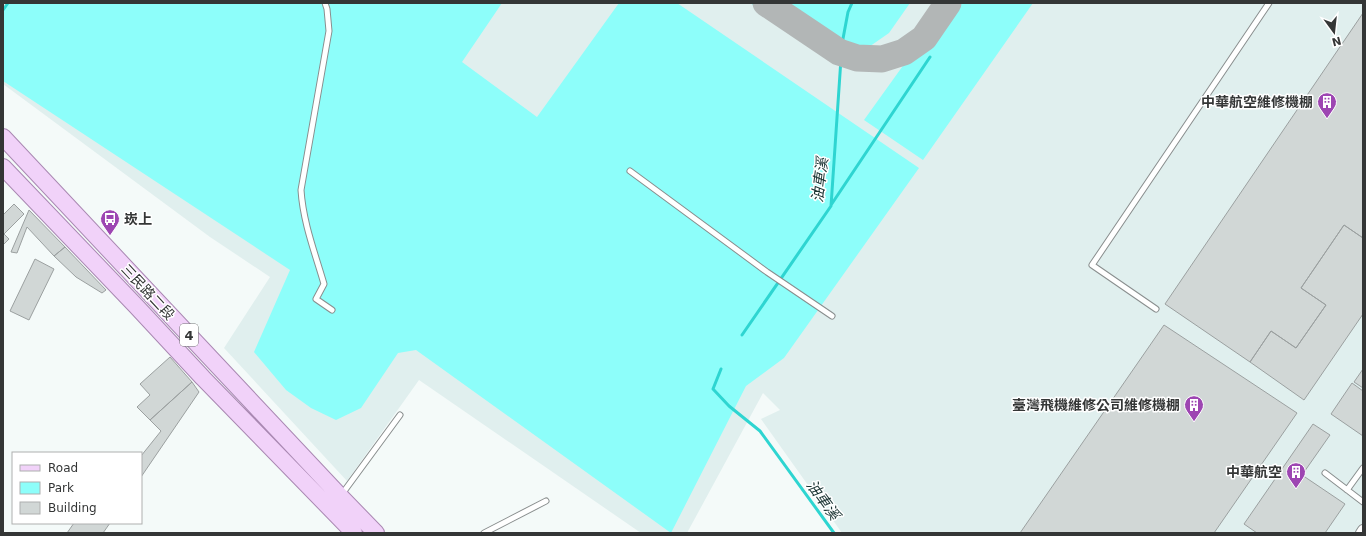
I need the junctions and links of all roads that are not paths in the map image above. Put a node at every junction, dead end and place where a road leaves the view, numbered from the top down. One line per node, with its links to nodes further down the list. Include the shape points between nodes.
1 (325, 3): 7 (lane, via 329,30 301,190 305,218 324,284 316,299)
2 (1269, 3): 6 (lane, via 1092,265)
3 (3, 137): 13 (main road, 三民路二段 / 4)
4 (3, 167): 17 (main road, 三民路二段 / 4)
5 (630, 171): 8 (lane, via 767,272)
6 (1156, 309)
7 (332, 310)
8 (832, 316)
9 (400, 415): 13 (lane)
10 (1363, 468): 12 (lane)
11 (1325, 473): 12 (lane)
12 (1347, 490): 15 (lane)
13 (340, 496): 18 (main road, 三民路二段 / 4)
14 (546, 501): 19 (lane)
15 (1363, 502)
16 (1363, 530): 20 (street)
17 (354, 533)
18 (376, 533)
19 (484, 533)
20 (1361, 533)

